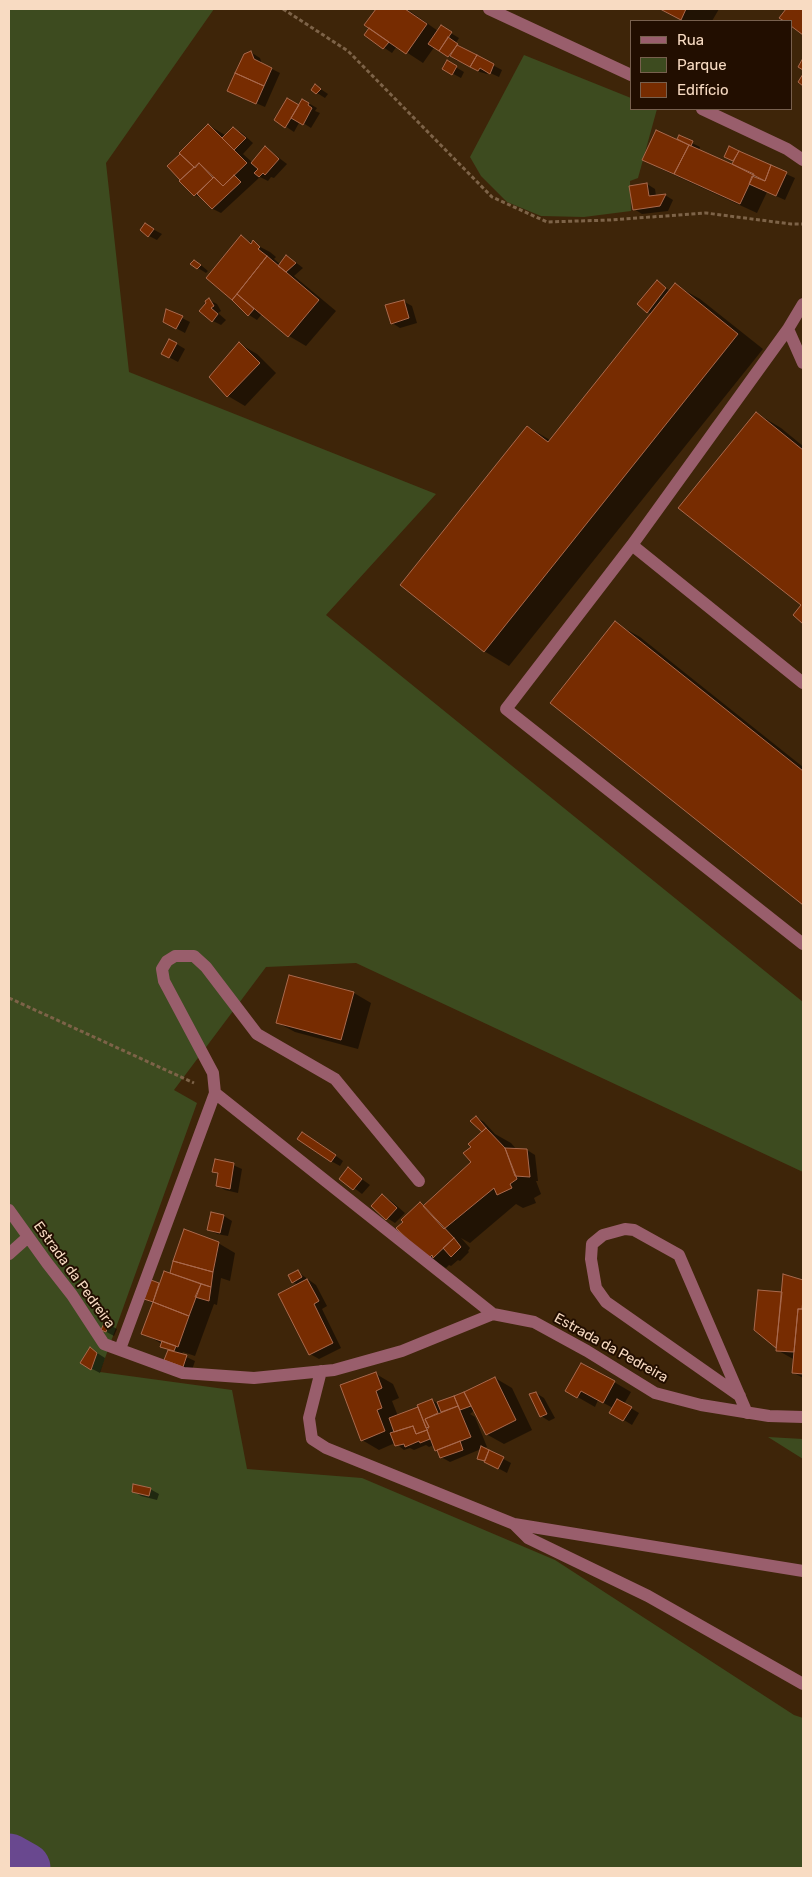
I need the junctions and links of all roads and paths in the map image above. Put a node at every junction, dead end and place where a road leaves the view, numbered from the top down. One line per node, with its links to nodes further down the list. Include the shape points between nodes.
1 (283, 9): 6 (path, via 348,51 492,197 547,222 706,213)
2 (489, 9): 3 (street)
3 (630, 75)
4 (704, 110): 5 (street, via 787,149)
5 (803, 160)
6 (803, 224)
7 (803, 304): 8 (street)
8 (788, 329): 9 (street); 10 (street)
9 (803, 363)
10 (632, 545): 11 (street); 12 (street, via 506,709)
11 (803, 683)
12 (803, 944)
13 (9, 998): 14 (path)
14 (215, 1093): 15 (street, via 213,1073 164,981 162,969 175,956 194,956 206,967 256,1034 335,1079); 19 (street); 20 (street)
15 (419, 1181)
16 (9, 1210): 17 (street, Estrada da Pedreira)
17 (28, 1238): 18 (street); 20 (street, Estrada da Pedreira, via 72,1294 104,1344)
18 (9, 1254)
19 (493, 1314): 21 (street, Estrada da Pedreira, via 402,1351); 23 (street, Estrada da Pedreira, via 534,1322 655,1393 701,1406)
20 (120, 1349): 21 (street, Estrada da Pedreira, via 183,1373 254,1378)
21 (321, 1371): 25 (street, via 308,1418 312,1439 326,1448)
22 (740, 1396): 22 (street, via 679,1255 634,1230 603,1235 592,1244 596,1288 606,1302); 23 (street)
23 (748, 1413): 24 (street, Estrada da Pedreira)
24 (803, 1417)
25 (514, 1524): 26 (street); 27 (street, via 528,1538 648,1596)
26 (803, 1571)
27 (803, 1684)

